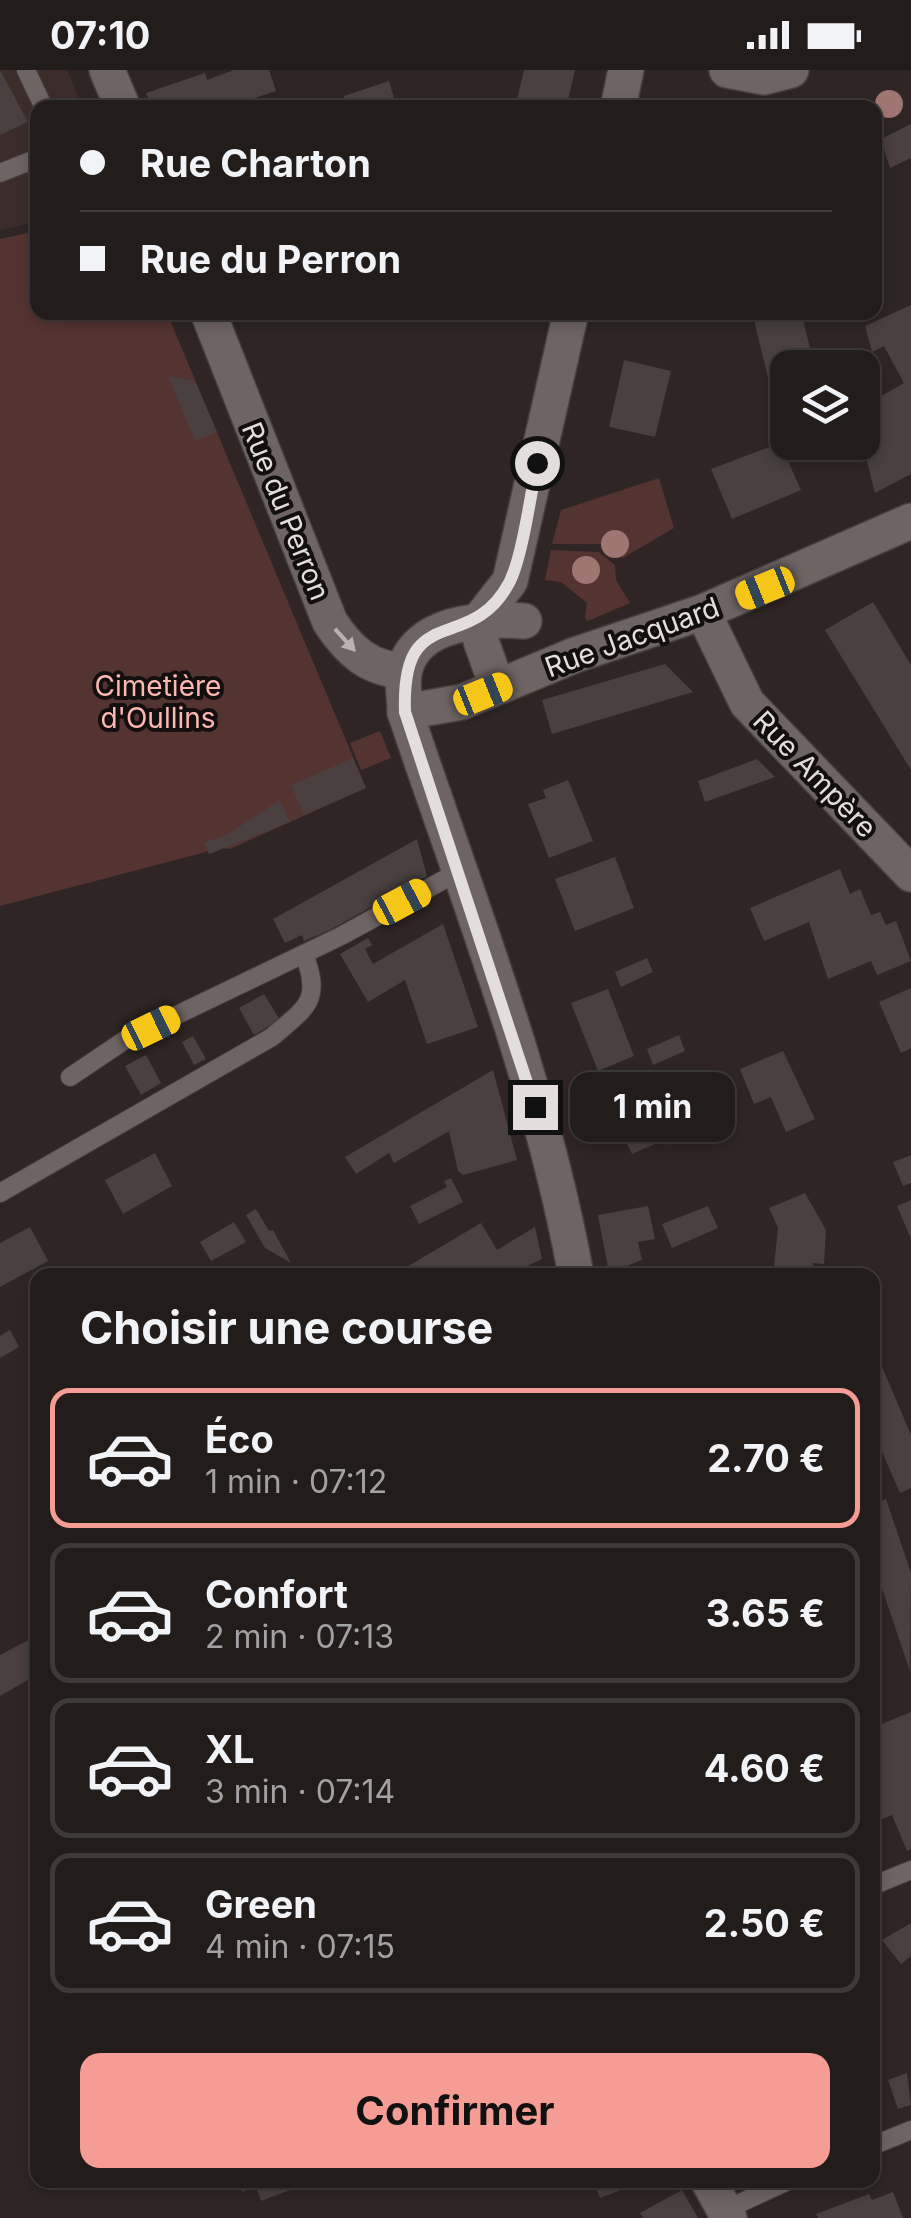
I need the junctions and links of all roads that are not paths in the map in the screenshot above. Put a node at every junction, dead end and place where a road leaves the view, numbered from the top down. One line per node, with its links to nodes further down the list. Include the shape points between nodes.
1 (26, 70): 6 (lane)
2 (107, 70): 7 (street)
3 (626, 70): 8 (street)
4 (727, 70): 5 (street, via 764,76)
5 (791, 70)
6 (40, 100)
7 (120, 100)
8 (620, 100)
9 (30, 161): 10 (lane)
10 (0, 173)
11 (211, 320): 19 (street, Rue du Perron, one-way to 19, via 330,622 344,644 379,669)
12 (570, 320): 14 (street)
13 (911, 522): 15 (street, Rue Jacquard)
14 (510, 582): 16 (street); 17 (street)
15 (703, 612): 18 (street, Rue Jacquard); 23 (street, Rue Ampère, via 747,703)
16 (481, 618): 17 (street, Rue Jacquard); 19 (street, Rue Jacquard, via 431,635); 20 (street, via 481,641 493,675)
17 (524, 621): 18 (street)
18 (574, 656): 20 (street, Rue Jacquard)
19 (404, 671): 21 (street)
20 (504, 685): 21 (street, Rue Jacquard, via 462,702)
21 (405, 712): 22 (street)
22 (458, 872): 24 (lane); 27 (street, via 526,1074)
23 (911, 874)
24 (304, 954): 25 (lane, via 126,1040); 26 (lane, via 314,980 310,1005 272,1037)
25 (70, 1078)
26 (0, 1193)
27 (575, 1268)
28 (911, 1870): 29 (lane)
29 (880, 1883)
30 (911, 2130): 31 (lane)
31 (880, 2143)
32 (766, 2188): 33 (lane)
33 (721, 2203)

